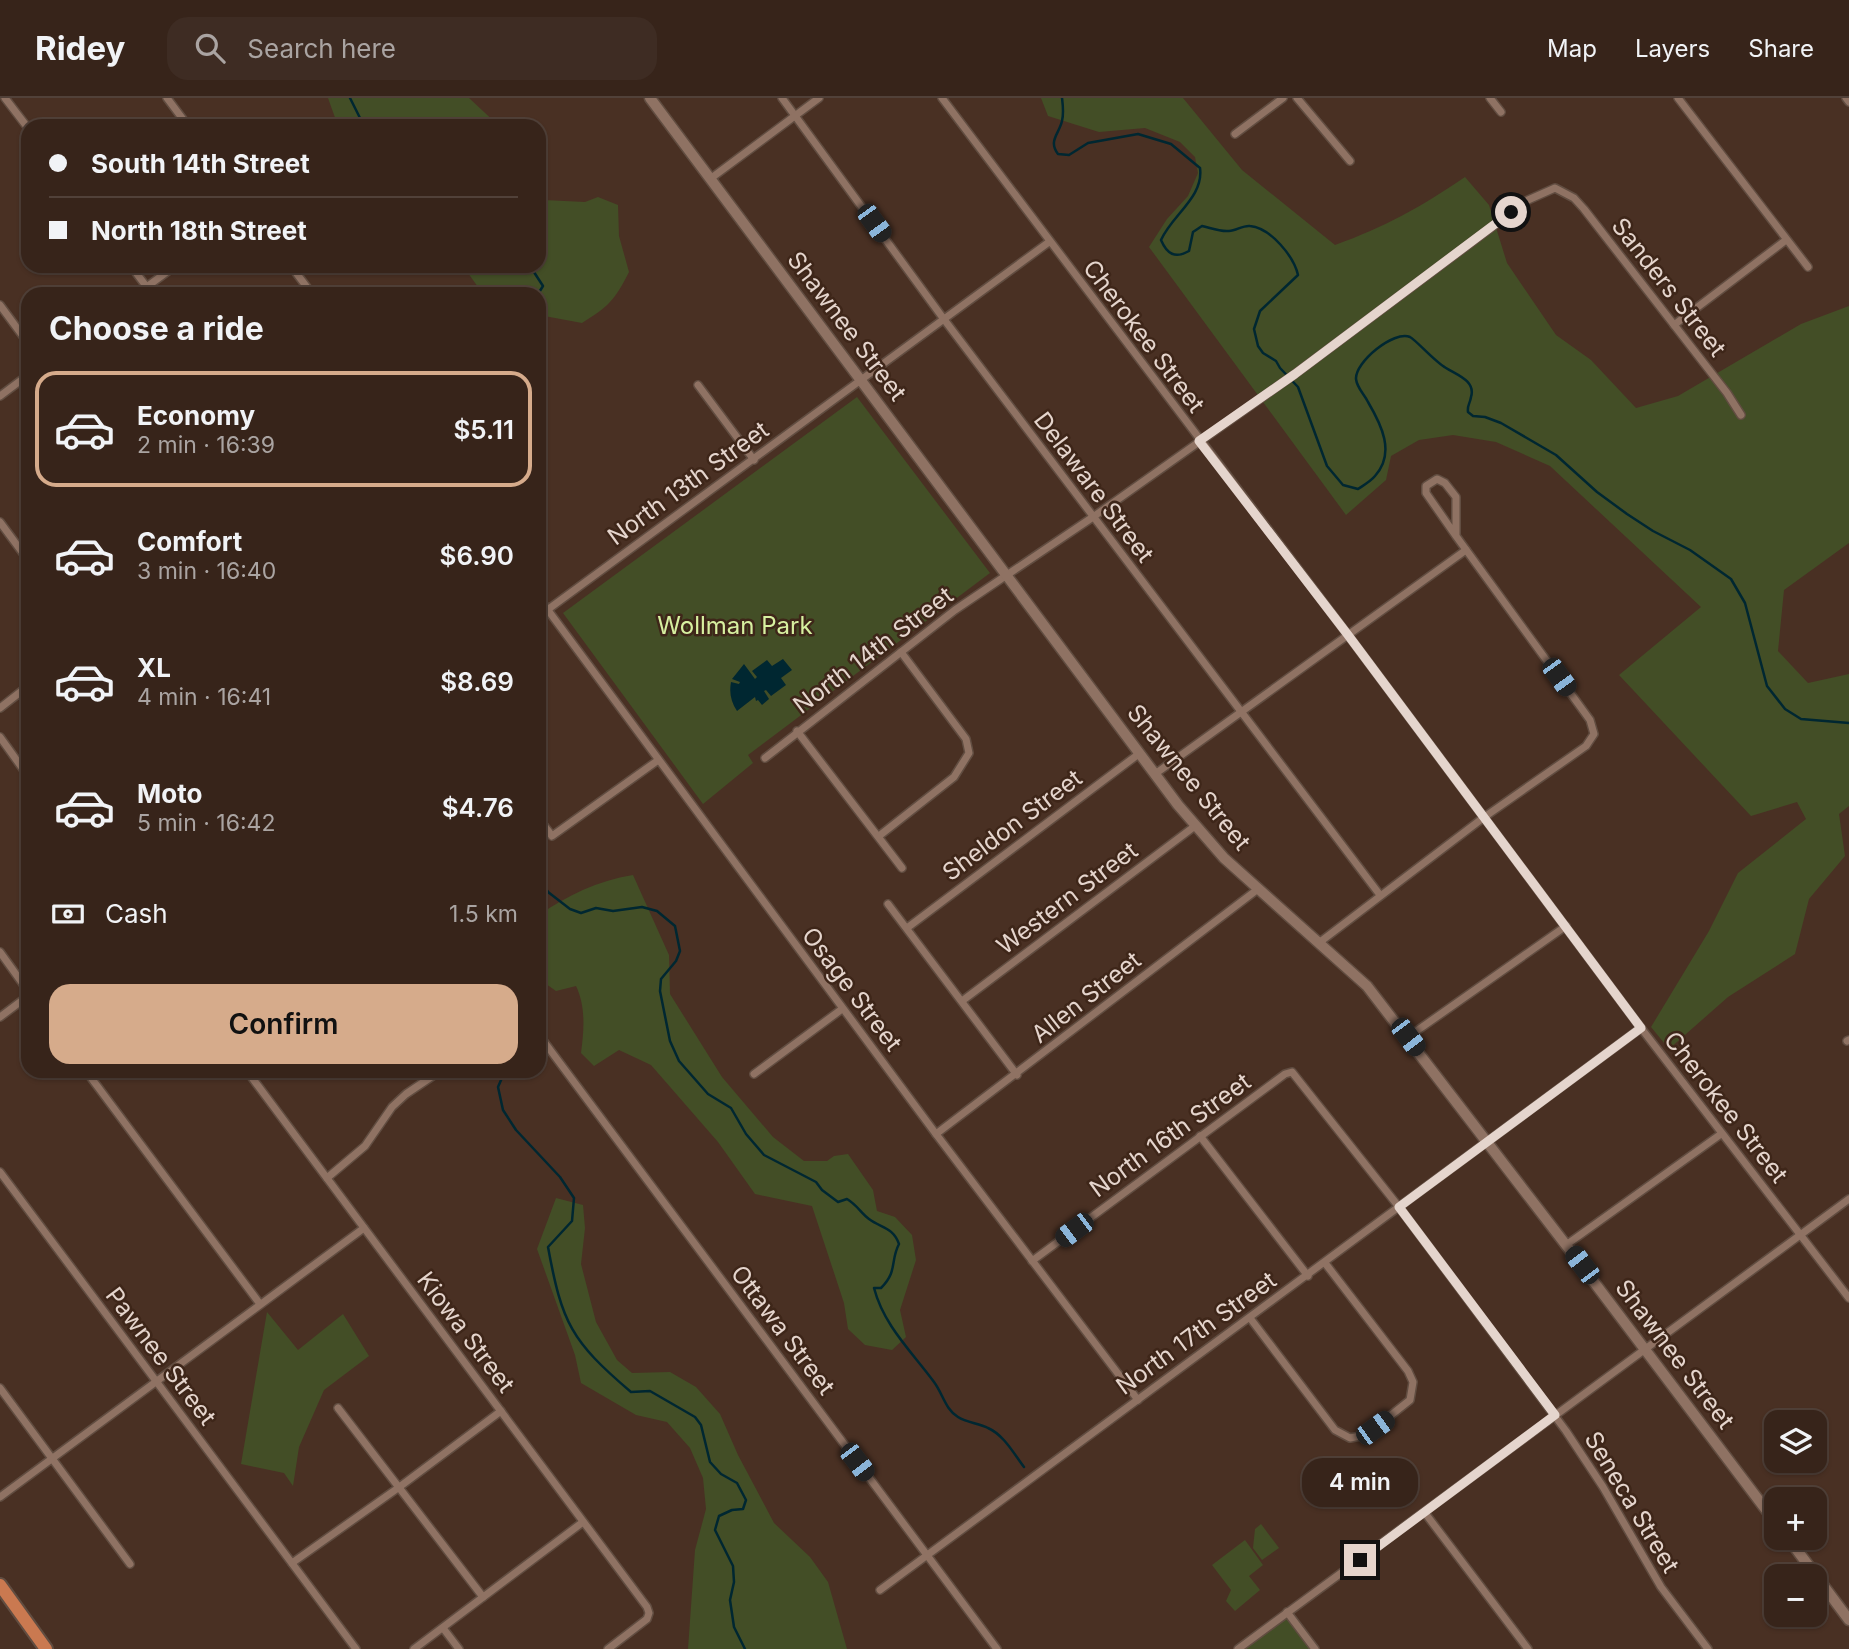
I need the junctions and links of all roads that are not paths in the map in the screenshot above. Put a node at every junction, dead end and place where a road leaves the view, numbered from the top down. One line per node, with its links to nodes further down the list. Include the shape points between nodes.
1 (5, 98): 13 (street)
2 (167, 98): 14 (street)
3 (650, 98): 17 (street, Shawnee Street)
4 (782, 98): 12 (street, Delaware Street)
5 (819, 98): 12 (street)
6 (942, 98): 20 (street, Cherokee Street)
7 (1283, 98): 15 (street)
8 (1297, 98): 16 (street)
9 (1490, 98): 11 (street)
10 (1678, 98): 19 (street)
11 (1501, 112)
12 (795, 115): 17 (street); 25 (street, Delaware Street)
13 (21, 119)
14 (183, 119)
15 (1235, 134)
16 (1350, 161)
17 (710, 179): 28 (street, Shawnee Street)
18 (1560, 189): 26 (street, Sanders Street, via 1584,209); 33 (street, North 14th Street, via 1528,200)
19 (1786, 240): 21 (street); 26 (street)
20 (1049, 242): 25 (street, North 13th Street); 33 (street, Cherokee Street)
21 (1808, 267)
22 (167, 273): 23 (street)
23 (152, 287)
24 (0, 305): 27 (street)
25 (943, 318): 28 (street, North 13th Street); 35 (street, Delaware Street)
26 (1674, 325): 32 (street, Sanders Street)
27 (21, 334)
28 (860, 379): 34 (street, North 13th Street); 40 (street, Shawnee Street)
29 (21, 381): 31 (street)
30 (698, 385): 34 (street)
31 (0, 396)
32 (1741, 415)
33 (1199, 441): 35 (street, North 14th Street); 43 (street, Cherokee Street)
34 (754, 460): 42 (street, North 13th Street)
35 (1093, 517): 40 (street, North 14th Street); 47 (street, Delaware Street)
36 (0, 522): 38 (street)
37 (1456, 537): 37 (street, via 1456,497 1446,482 1437,480 1426,486 1426,493); 39 (street)
38 (21, 550)
39 (1466, 550): 43 (street); 55 (street, via 1590,720 1594,734 1586,746)
40 (1007, 577): 44 (street, North 14th Street); 50 (street, Shawnee Street)
41 (546, 607): 42 (street, Osage Street)
42 (548, 610): 52 (street, Osage Street)
43 (1348, 635): 47 (street); 55 (street, Cherokee Street)
44 (901, 652): 48 (street, North 14th Street); 58 (street, via 966,739 970,753 954,777)
45 (21, 692): 46 (street)
46 (0, 708)
47 (1241, 713): 54 (street); 61 (street, Delaware Street)
48 (797, 731): 51 (street, North 14th Street); 58 (street)
49 (0, 737): 53 (street)
50 (1140, 753): 54 (street, Shawnee Street); 64 (street, Sheldon Street)
51 (765, 758)
52 (657, 761): 57 (street, via 552,836); 70 (street, Osage Street)
53 (21, 766)
54 (1155, 774): 56 (street, Shawnee Street)
55 (1483, 818): 61 (street); 63 (street, Cherokee Street)
56 (1195, 826): 60 (street, Shawnee Street); 69 (street, Western Street)
57 (546, 828)
58 (879, 836): 59 (street)
59 (902, 868)
60 (1258, 889): 65 (street, Shawnee Street); 76 (street, Allen Street)
61 (1380, 895): 65 (street)
62 (888, 904): 64 (street)
63 (1566, 926): 72 (street, Cherokee Street); 73 (street)
64 (907, 928): 69 (street)
65 (1320, 942): 73 (street, Shawnee Street, via 1367,986)
66 (0, 952): 67 (street)
67 (21, 984)
68 (21, 1000): 71 (street)
69 (962, 1000): 76 (street)
70 (842, 1009): 75 (street); 81 (street, Osage Street)
71 (0, 1017)
72 (1641, 1028): 82 (street, Cherokee Street); 84 (street, North 17th Street)
73 (1408, 1037): 84 (street, Shawnee Street)
74 (546, 1044): 112 (street, Ottawa Street)
75 (754, 1074)
76 (1017, 1074): 81 (street, Allen Street)
77 (91, 1078): 96 (street)
78 (252, 1078): 86 (street, Kiowa Street)
79 (430, 1078): 86 (street, via 393,1107 365,1146)
80 (1299, 1078): 83 (street, North 16th Street, via 1292,1072 1284,1074); 88 (street, Seneca Street)
81 (936, 1134): 92 (street, Osage Street)
82 (1721, 1135): 90 (street, Cherokee Street); 91 (street)
83 (1200, 1136): 92 (street, North 16th Street); 94 (street)
84 (1486, 1141): 88 (street, North 17th Street); 91 (street, Shawnee Street)
85 (0, 1172): 99 (street, Pawnee Street)
86 (327, 1178): 89 (street, Kiowa Street)
87 (1849, 1199): 90 (street)
88 (1399, 1207): 93 (street, North 17th Street); 104 (street, Seneca Street)
89 (364, 1228): 96 (street); 103 (street, Kiowa Street)
90 (1800, 1234): 95 (street, Cherokee Street); 98 (street)
91 (1566, 1245): 98 (street, Shawnee Street)
92 (1032, 1261): 101 (street, Osage Street)
93 (1325, 1263): 94 (street, North 17th Street); 97 (street, via 1413,1382 1410,1400 1375,1428 1350,1438 1335,1430)
94 (1308, 1276): 97 (street, North 17th Street)
95 (1849, 1298)
96 (260, 1304): 99 (street)
97 (1250, 1318): 101 (street, North 17th Street)
98 (1645, 1349): 104 (street); 108 (street, Shawnee Street)
99 (156, 1381): 105 (street); 113 (street, Pawnee Street)
100 (0, 1388): 105 (street)
101 (1138, 1400): 112 (street, North 17th Street)
102 (338, 1408): 106 (street)
103 (501, 1411): 106 (street); 110 (street, Kiowa Street)
104 (1555, 1415): 109 (street); 130 (street, Seneca Street, via 1604,1487 1661,1587)
105 (52, 1459): 107 (street); 114 (street)
106 (398, 1488): 113 (street); 117 (street)
107 (0, 1497)
108 (1764, 1507)
109 (1425, 1513): 118 (street); 129 (street)
110 (583, 1522): 117 (street); 125 (street, Kiowa Street, via 649,1613)
111 (1796, 1550): 119 (street)
112 (928, 1556): 116 (street, North 17th Street); 126 (street, Ottawa Street)
113 (292, 1563): 122 (street, Pawnee Street)
114 (130, 1564)
115 (0, 1585): 121 (highway)
116 (880, 1590)
117 (483, 1597): 120 (street)
118 (1287, 1612): 127 (street); 128 (street)
119 (1849, 1620)
120 (443, 1628): 123 (street); 124 (street)
121 (46, 1649)
122 (356, 1649)
123 (414, 1649)
124 (459, 1649)
125 (608, 1649)
126 (997, 1649)
127 (1238, 1649)
128 (1315, 1649)
129 (1528, 1649)
130 (1708, 1649)

